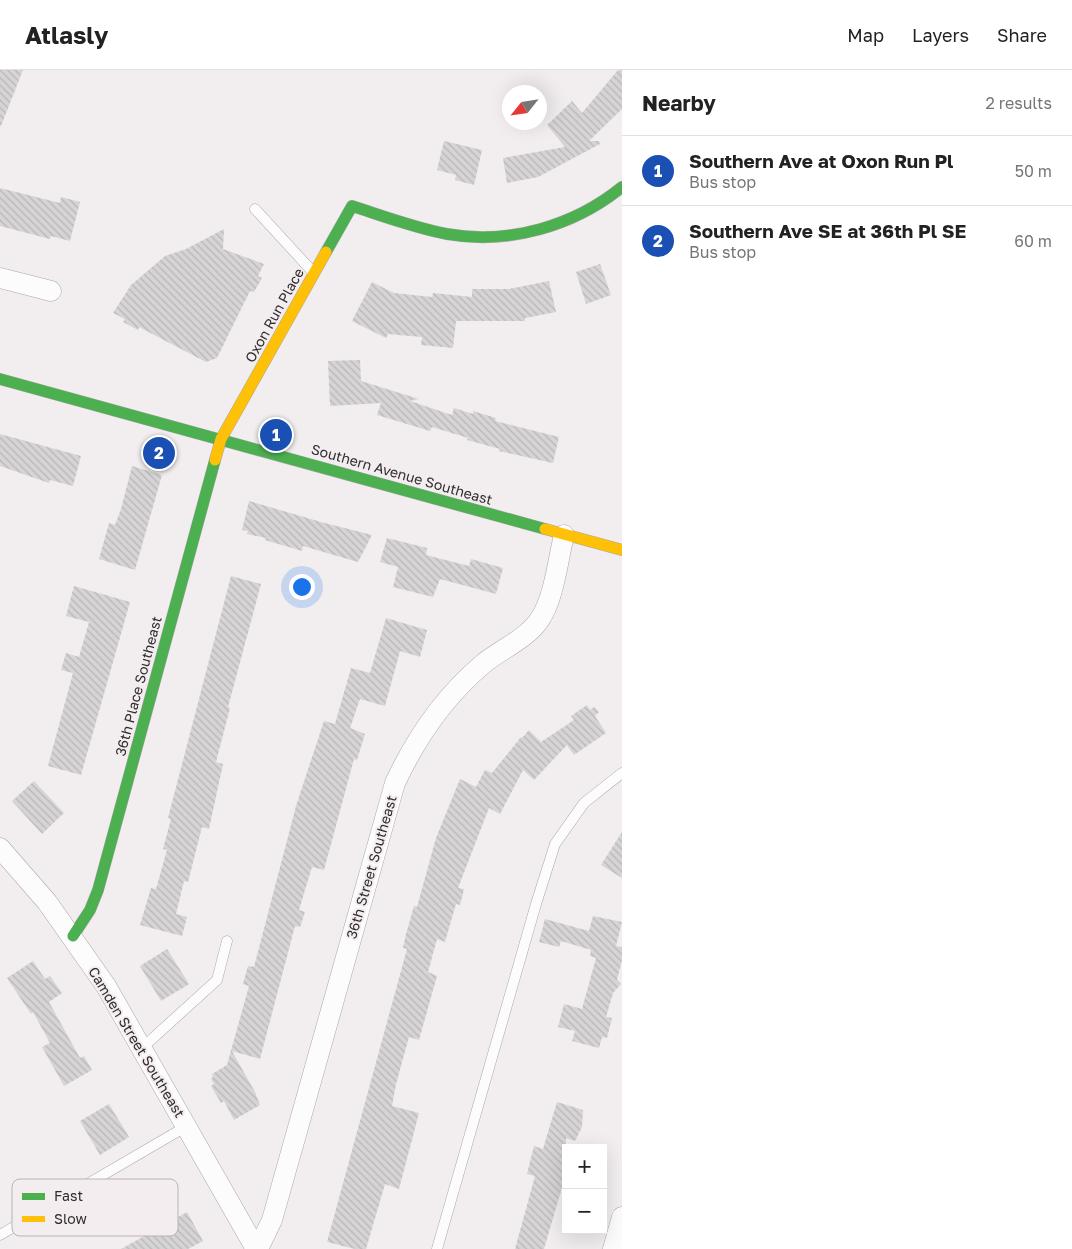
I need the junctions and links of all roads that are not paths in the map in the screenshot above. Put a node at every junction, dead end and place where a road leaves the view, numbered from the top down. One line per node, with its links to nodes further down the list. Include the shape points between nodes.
1 (622, 187): 3 (street, Oxon Run Place, via 610,199 590,210 547,227 513,234 461,236 352,206)
2 (255, 210): 3 (lane)
3 (314, 274): 7 (street, Oxon Run Place)
4 (0, 278): 5 (street)
5 (51, 291)
6 (0, 380): 7 (street, Southern Avenue Southeast)
7 (222, 440): 8 (street, Southern Avenue Southeast); 12 (street, 36th Place Southeast, via 98,890 85,919)
8 (564, 535): 9 (street, Southern Avenue Southeast); 20 (street, 36th Street Southeast, via 548,605 540,620 482,665 452,695 425,729 395,783 272,1220)
9 (622, 550)
10 (622, 773): 21 (lane, via 584,804 555,844)
11 (0, 848): 12 (street, Camden Street Southeast, via 43,896)
12 (72, 936): 14 (street, Camden Street Southeast)
13 (227, 941): 14 (lane, via 217,980)
14 (142, 1048): 15 (street, Camden Street Southeast)
15 (187, 1126): 16 (lane); 20 (street, Camden Street Southeast)
16 (96, 1179)
17 (622, 1217): 22 (street)
18 (12, 1228): 19 (lane)
19 (0, 1235)
20 (257, 1249)
21 (438, 1249)
22 (614, 1249)

